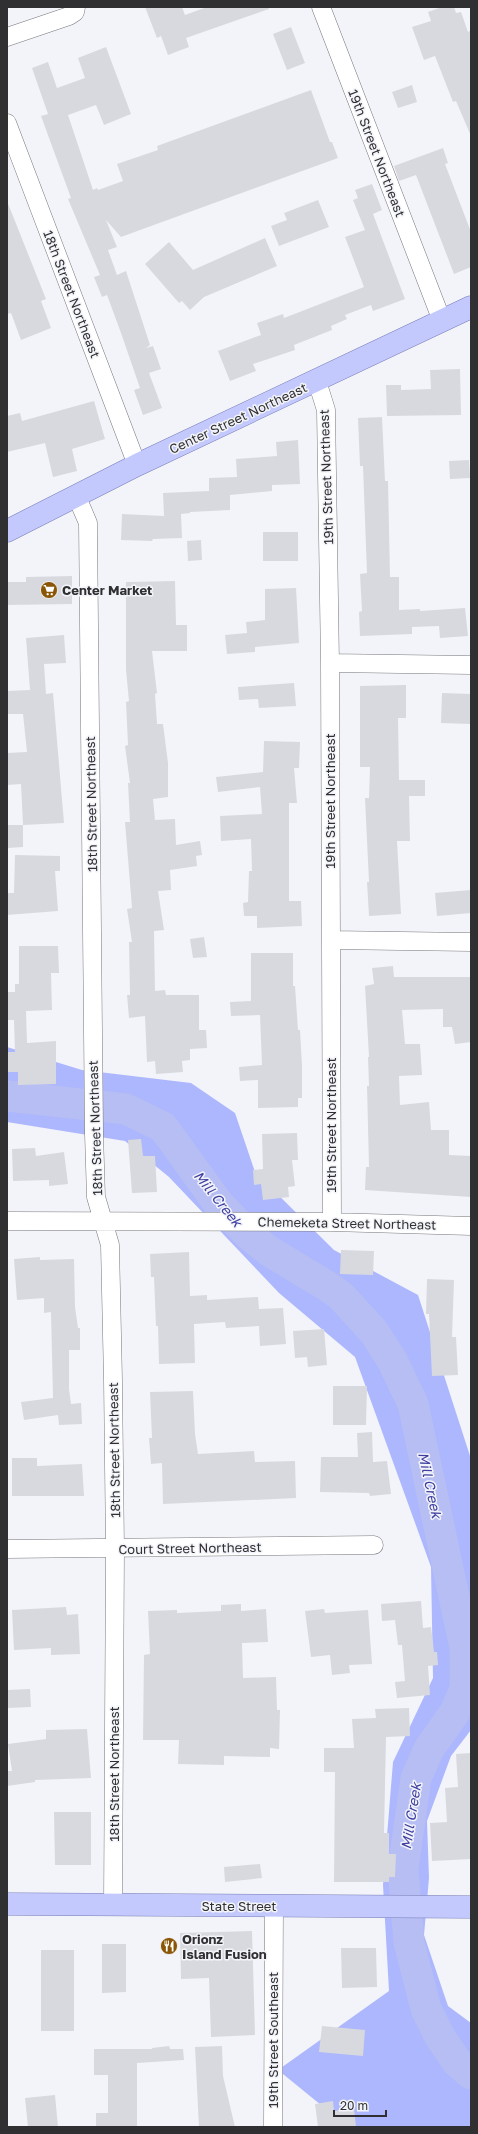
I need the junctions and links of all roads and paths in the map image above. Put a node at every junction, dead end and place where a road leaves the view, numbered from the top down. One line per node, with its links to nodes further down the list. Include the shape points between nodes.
1 (321, 7): 6 (street, 19th Street Northeast)
2 (76, 10): 3 (street)
3 (7, 37)
4 (7, 123): 8 (street, 18th Street Northeast)
5 (471, 307): 6 (main road, Center Street Northeast)
6 (442, 321): 7 (main road, Center Street Northeast)
7 (317, 381): 8 (main road, Center Street Northeast); 11 (street, 19th Street Northeast, via 326,410)
8 (137, 465): 9 (main road, Center Street Northeast)
9 (76, 495): 10 (main road, Center Street Northeast); 16 (street, 18th Street Northeast, via 88,523 94,1134 96,1197)
10 (7, 531)
11 (330, 663): 12 (street); 13 (street, 19th Street Northeast)
12 (471, 665)
13 (331, 940): 14 (street); 17 (street, 19th Street Northeast)
14 (471, 942)
15 (7, 1221): 16 (street, Chemeketa Street Northeast)
16 (102, 1221): 17 (street, Chemeketa Street Northeast); 21 (street, 18th Street Northeast, via 110,1245)
17 (332, 1222): 18 (street, Chemeketa Street Northeast)
18 (471, 1226)
19 (374, 1545): 21 (street, Court Street Northeast)
20 (7, 1549): 21 (street, Court Street Northeast)
21 (115, 1549): 24 (street, 18th Street Northeast)
22 (7, 1904): 24 (main road, State Street)
23 (274, 1905): 24 (main road, State Street); 25 (main road, State Street); 26 (street, 19th Street Southeast)
24 (113, 1906)
25 (471, 1907)
26 (273, 2127)

